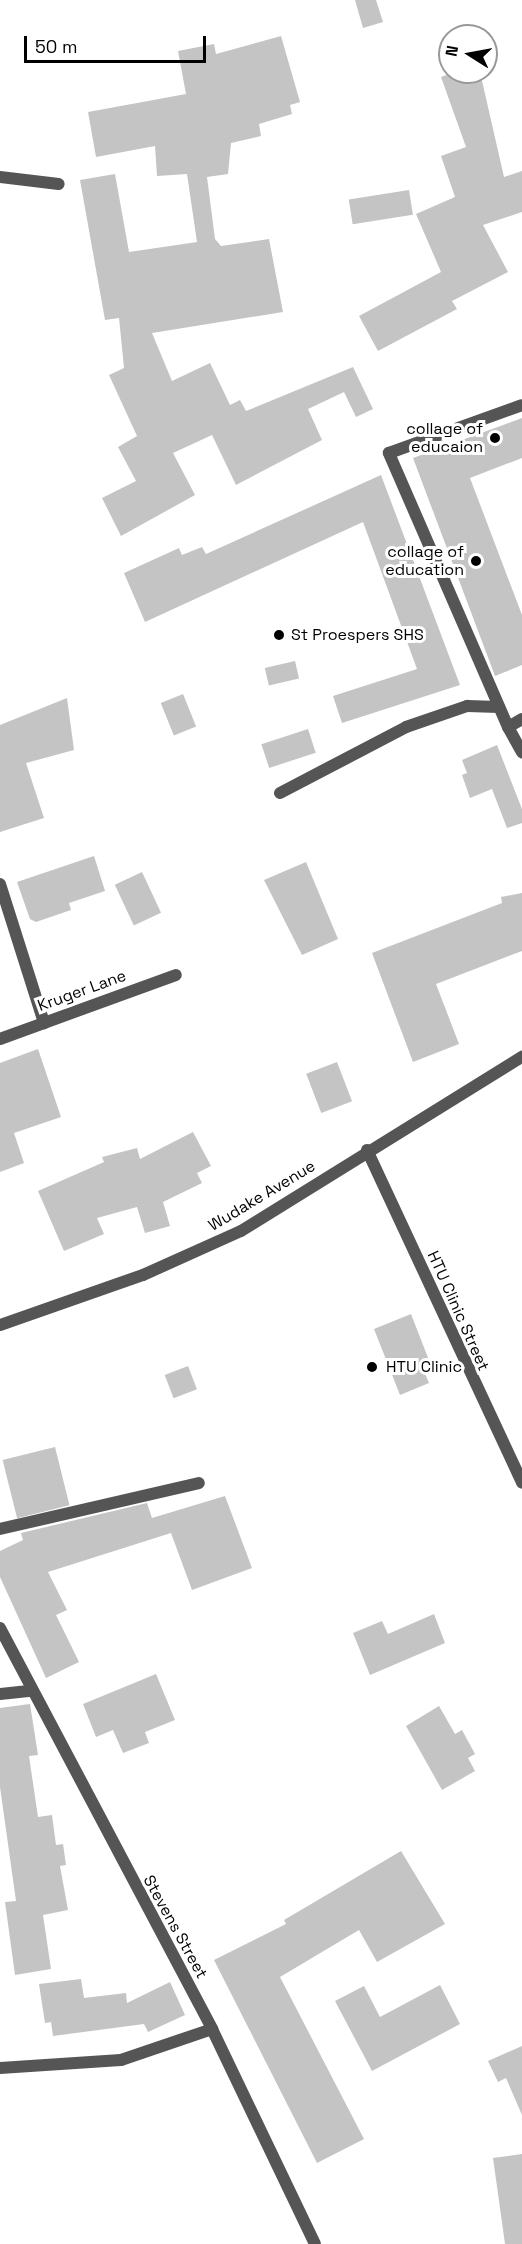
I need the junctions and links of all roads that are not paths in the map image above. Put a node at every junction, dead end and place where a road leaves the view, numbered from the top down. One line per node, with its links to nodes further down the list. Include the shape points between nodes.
1 (0, 177): 2 (street)
2 (59, 184)
3 (522, 405): 4 (street, via 389,453)
4 (499, 707): 6 (street); 8 (street, via 467,706 406,727)
5 (522, 719): 6 (street)
6 (508, 727): 7 (street)
7 (522, 752)
8 (280, 793)
9 (0, 884): 11 (street)
10 (176, 975): 11 (street, Kruger Lane)
11 (44, 1023): 12 (street, Kruger Lane)
12 (0, 1039)
13 (522, 1057): 14 (street, Wudake Avenue)
14 (367, 1150): 15 (street, Wudake Avenue, via 192,1256); 17 (street, HTU Clinic Street)
15 (0, 1325)
16 (199, 1483): 18 (street)
17 (522, 1483)
18 (0, 1529)
19 (0, 1628): 20 (street, Stevens Street)
20 (32, 1691): 21 (street); 22 (street, Stevens Street)
21 (0, 1694)
22 (212, 2029): 23 (street, via 121,2060); 24 (street, Stevens Street)
23 (0, 2068)
24 (315, 2244)

